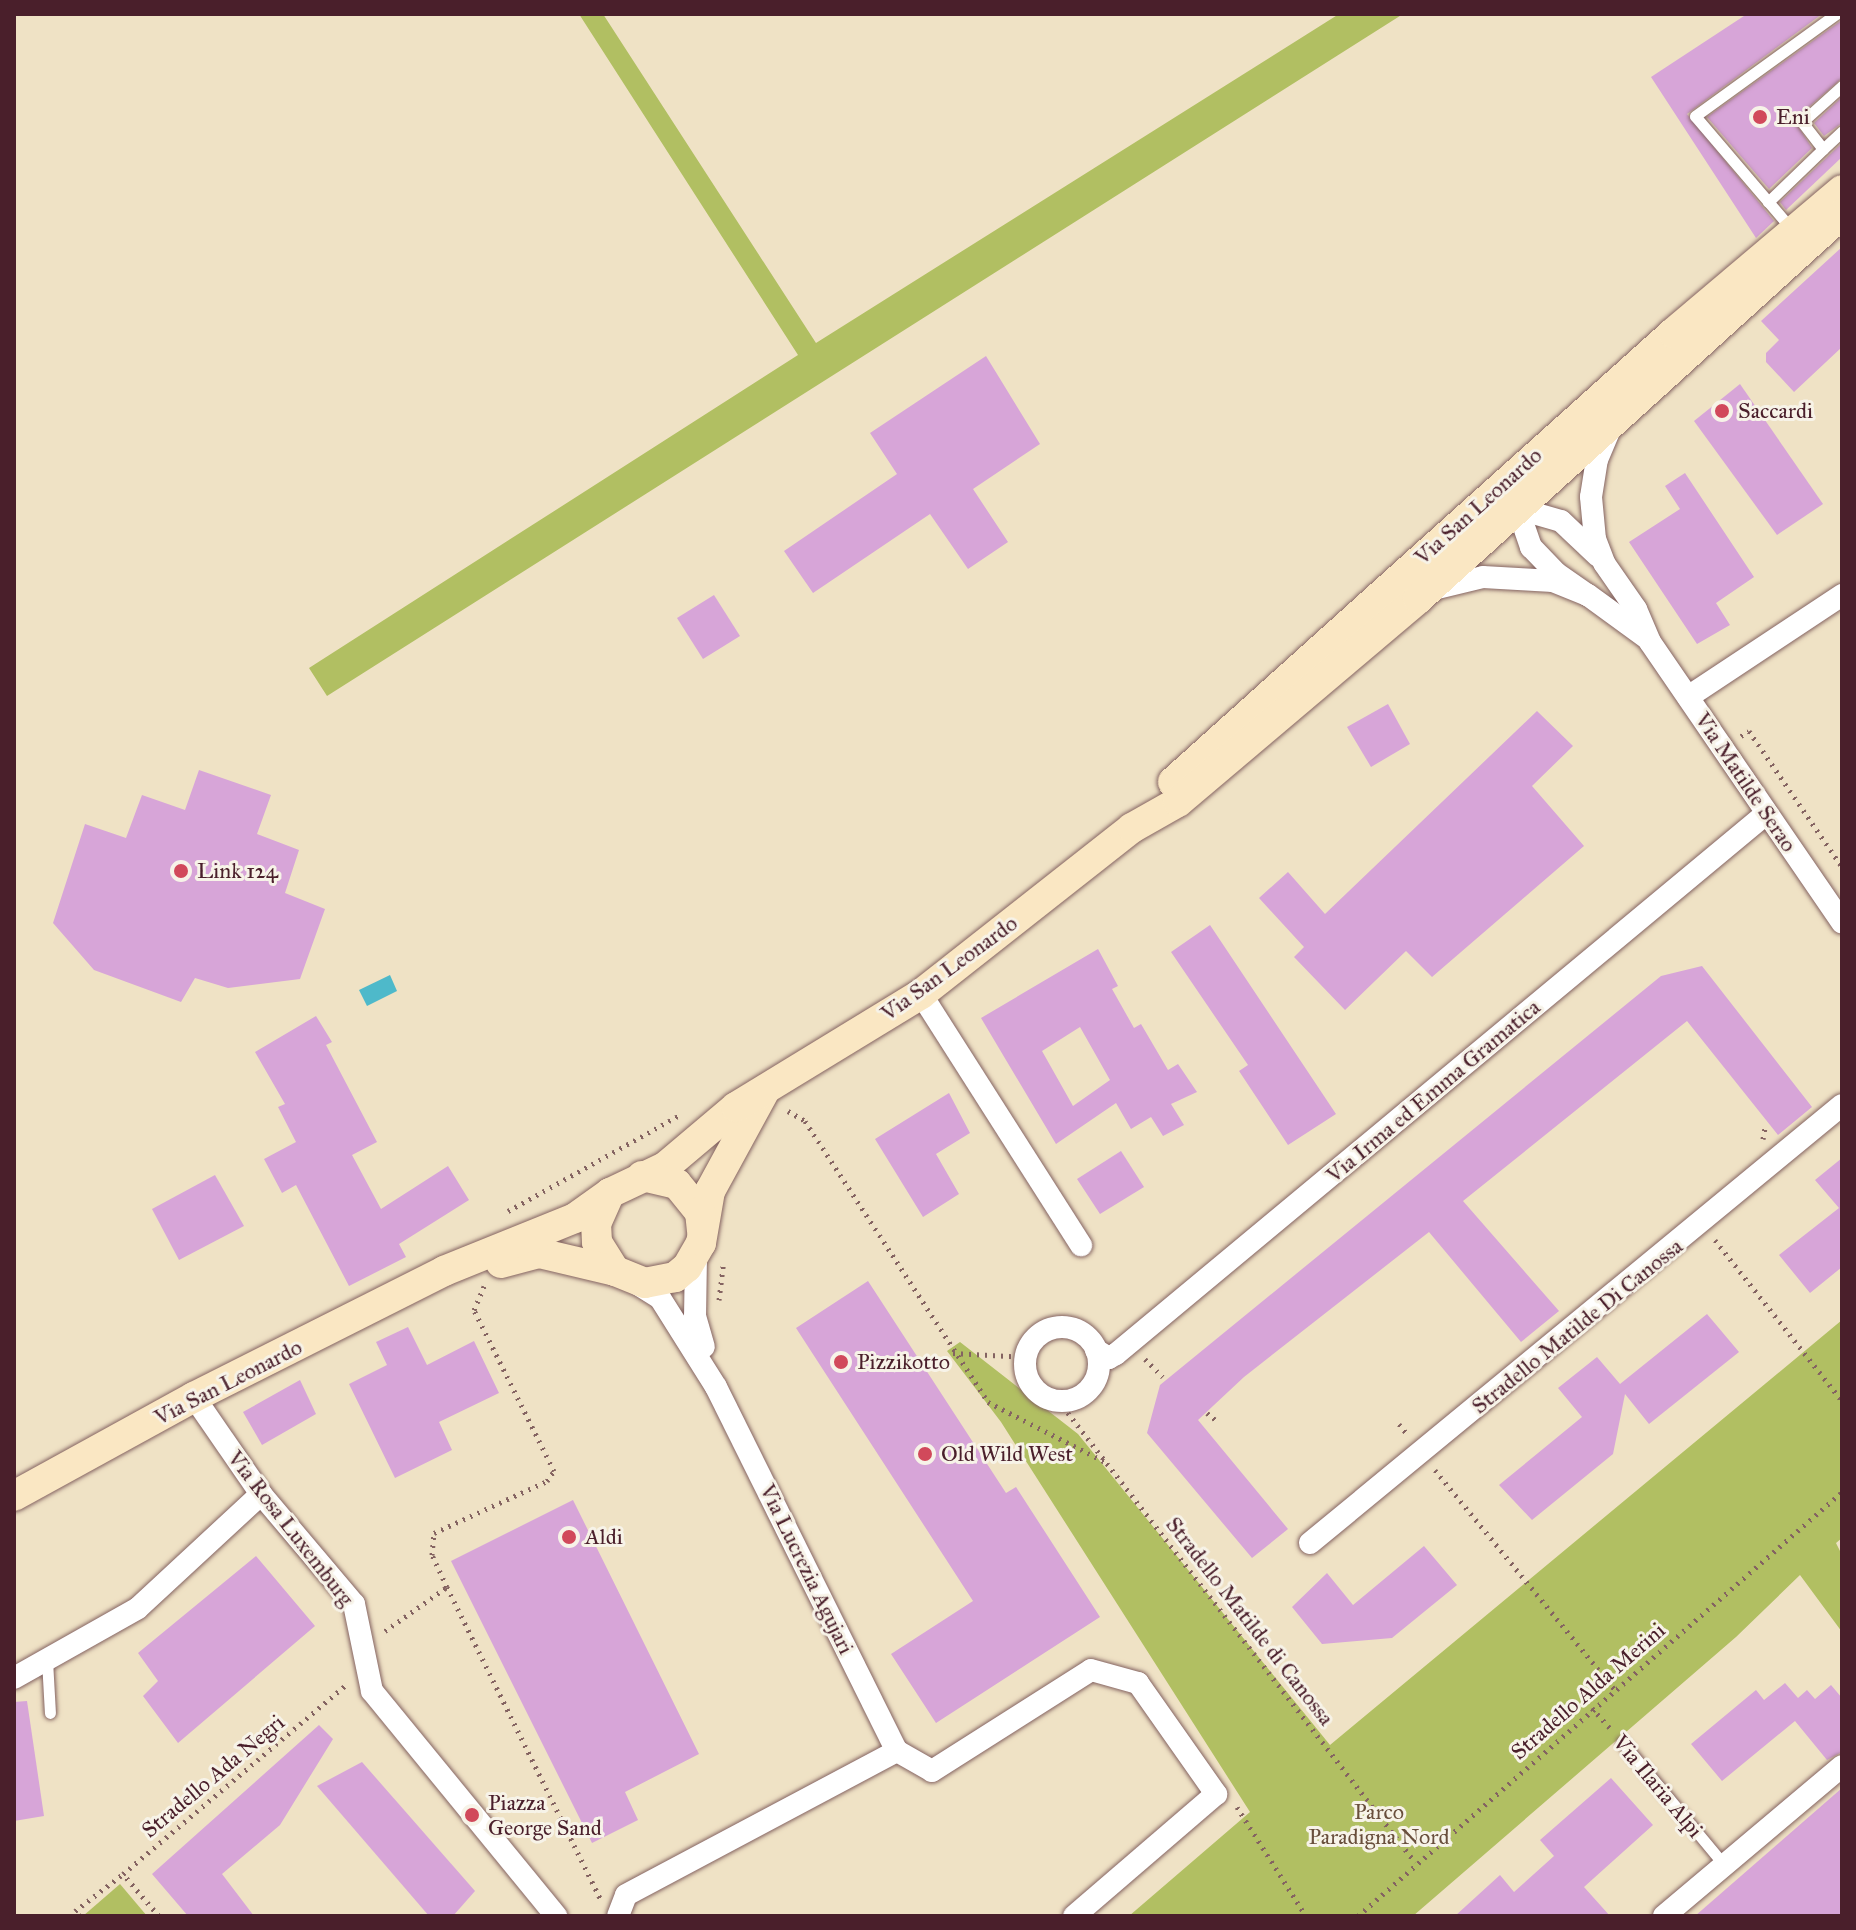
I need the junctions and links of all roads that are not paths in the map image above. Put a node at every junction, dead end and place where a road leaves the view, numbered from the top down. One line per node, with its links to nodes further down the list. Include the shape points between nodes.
1 (1836, 14): 6 (lane, via 1695,116)
2 (1842, 86): 4 (lane, via 1802,122)
3 (1842, 131): 4 (lane)
4 (1823, 149): 6 (lane)
5 (1842, 190): 9 (main road, Via San Leonardo)
6 (1768, 202): 8 (lane)
7 (1842, 214): 10 (main road, Via San Leonardo)
8 (1783, 219)
9 (1673, 333): 11 (street, via 1621,396 1527,482); 16 (main road, Via San Leonardo)
10 (1616, 423): 11 (main road, Via San Leonardo); 12 (street, Via Matilde Serao, via 1600,448 1591,497 1595,539)
11 (1520, 508): 12 (street, Via Matilde Serao, via 1568,525); 13 (street, Via Matilde Serao, via 1531,547); 15 (main road, Via San Leonardo); 16 (street, via 1497,509 1429,568)
12 (1610, 573): 17 (street, Via Matilde Serao, via 1636,609)
13 (1588, 595): 15 (street, Via Matilde Serao, via 1540,578 1498,576 1443,584); 17 (street, Via Matilde Serao)
14 (1842, 595): 18 (street)
15 (1418, 599): 20 (main road, Via San Leonardo, via 1178,802)
16 (1371, 600): 20 (main road, Via San Leonardo, via 1161,792)
17 (1650, 642): 18 (street, Via Matilde Serao)
18 (1688, 697): 19 (street, Via Matilde Serao)
19 (1767, 813): 21 (street, Via Matilde Serao); 31 (street, Via Irma ed Emma Gramatica, via 1131,1343 1109,1358)
20 (1126, 833): 22 (main road, Via San Leonardo)
21 (1842, 922)
22 (921, 994): 23 (main road, Via San Leonardo); 28 (street)
23 (764, 1092): 25 (main road, Via San Leonardo, via 736,1107 665,1167); 27 (main road, via 710,1191)
24 (1842, 1105): 36 (street, Stradello Matilde Di Canossa)
25 (642, 1176): 26 (main road); 27 (main road, via 677,1184 700,1212)
26 (610, 1193): 29 (main road, Via San Leonardo, via 575,1218); 30 (main road, via 598,1216 597,1242)
27 (699, 1242): 30 (main road, via 675,1277 645,1283); 32 (street, via 695,1316)
28 (1081, 1245)
29 (444, 1271): 30 (main road, Via San Leonardo, via 539,1253); 33 (main road, Via San Leonardo)
30 (623, 1275): 32 (street, via 670,1310)
31 (1096, 1350): 31 (street, via 1100,1365 1090,1389 1076,1398 1058,1400 1034,1388 1026,1357 1032,1342 1054,1328 1073,1328)
32 (716, 1387): 40 (street, Via Lucrezia Agujari)
33 (194, 1397): 34 (street, Via Rosa Luxemburg); 35 (main road, Via San Leonardo)
34 (261, 1494): 37 (street, via 138,1608); 44 (street, Via Rosa Luxemburg, via 354,1604 372,1691)
35 (14, 1496)
36 (1310, 1543)
37 (28, 1666): 38 (lane)
38 (50, 1713)
39 (1622, 1742): 42 (lane, Via Ilaria Alpi)
40 (897, 1751): 43 (street, via 626,1895); 45 (street, via 932,1771 1091,1670 1138,1683 1216,1794)
41 (1842, 1766): 42 (street)
42 (1724, 1865): 46 (street)
43 (610, 1909)
44 (556, 1916)
45 (1074, 1916)
46 (1664, 1916)

